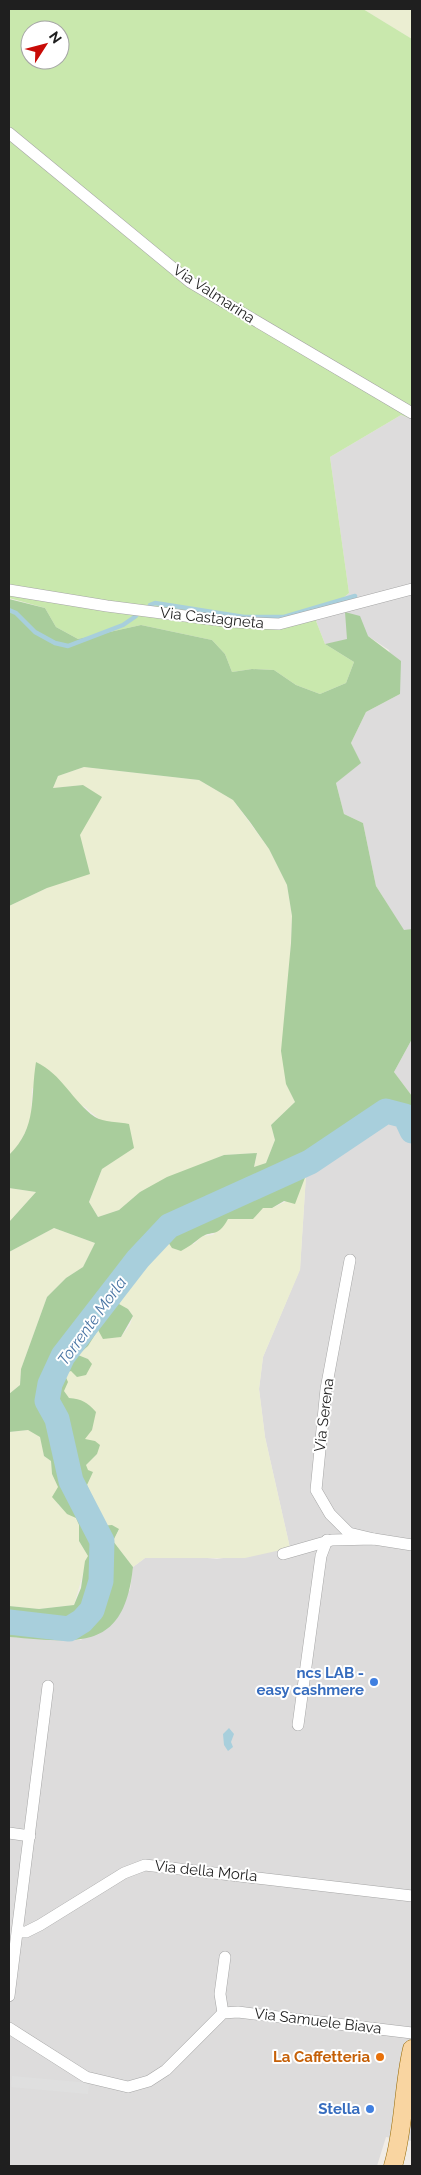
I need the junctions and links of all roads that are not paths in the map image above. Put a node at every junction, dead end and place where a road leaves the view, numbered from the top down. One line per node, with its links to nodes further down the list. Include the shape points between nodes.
1 (9, 133): 2 (street, Via Valmarina, via 190,282)
2 (412, 413)
3 (412, 589): 4 (street, Via Castagneta, via 279,624 232,622)
4 (9, 590)
5 (350, 1260): 6 (street, Via Serena, via 326,1389 316,1490 330,1514 349,1533)
6 (374, 1539): 7 (street); 8 (street)
7 (327, 1540): 9 (street); 11 (street, via 321,1556)
8 (412, 1545)
9 (283, 1554)
10 (48, 1686): 13 (street)
11 (298, 1725)
12 (9, 1833): 13 (street)
13 (30, 1836): 15 (street)
14 (412, 1896): 15 (street, Via della Morla, via 145,1864 124,1872 40,1925)
15 (18, 1932): 17 (street)
16 (225, 1957): 18 (street, via 220,1994)
17 (9, 1996)
18 (223, 2013): 19 (street, via 166,2070 148,2081 128,2087 86,2077); 20 (street, Via Samuele Biava, via 238,2012)
19 (9, 2028)
20 (412, 2033)
21 (412, 2048): 22 (main road)
22 (397, 2161)

